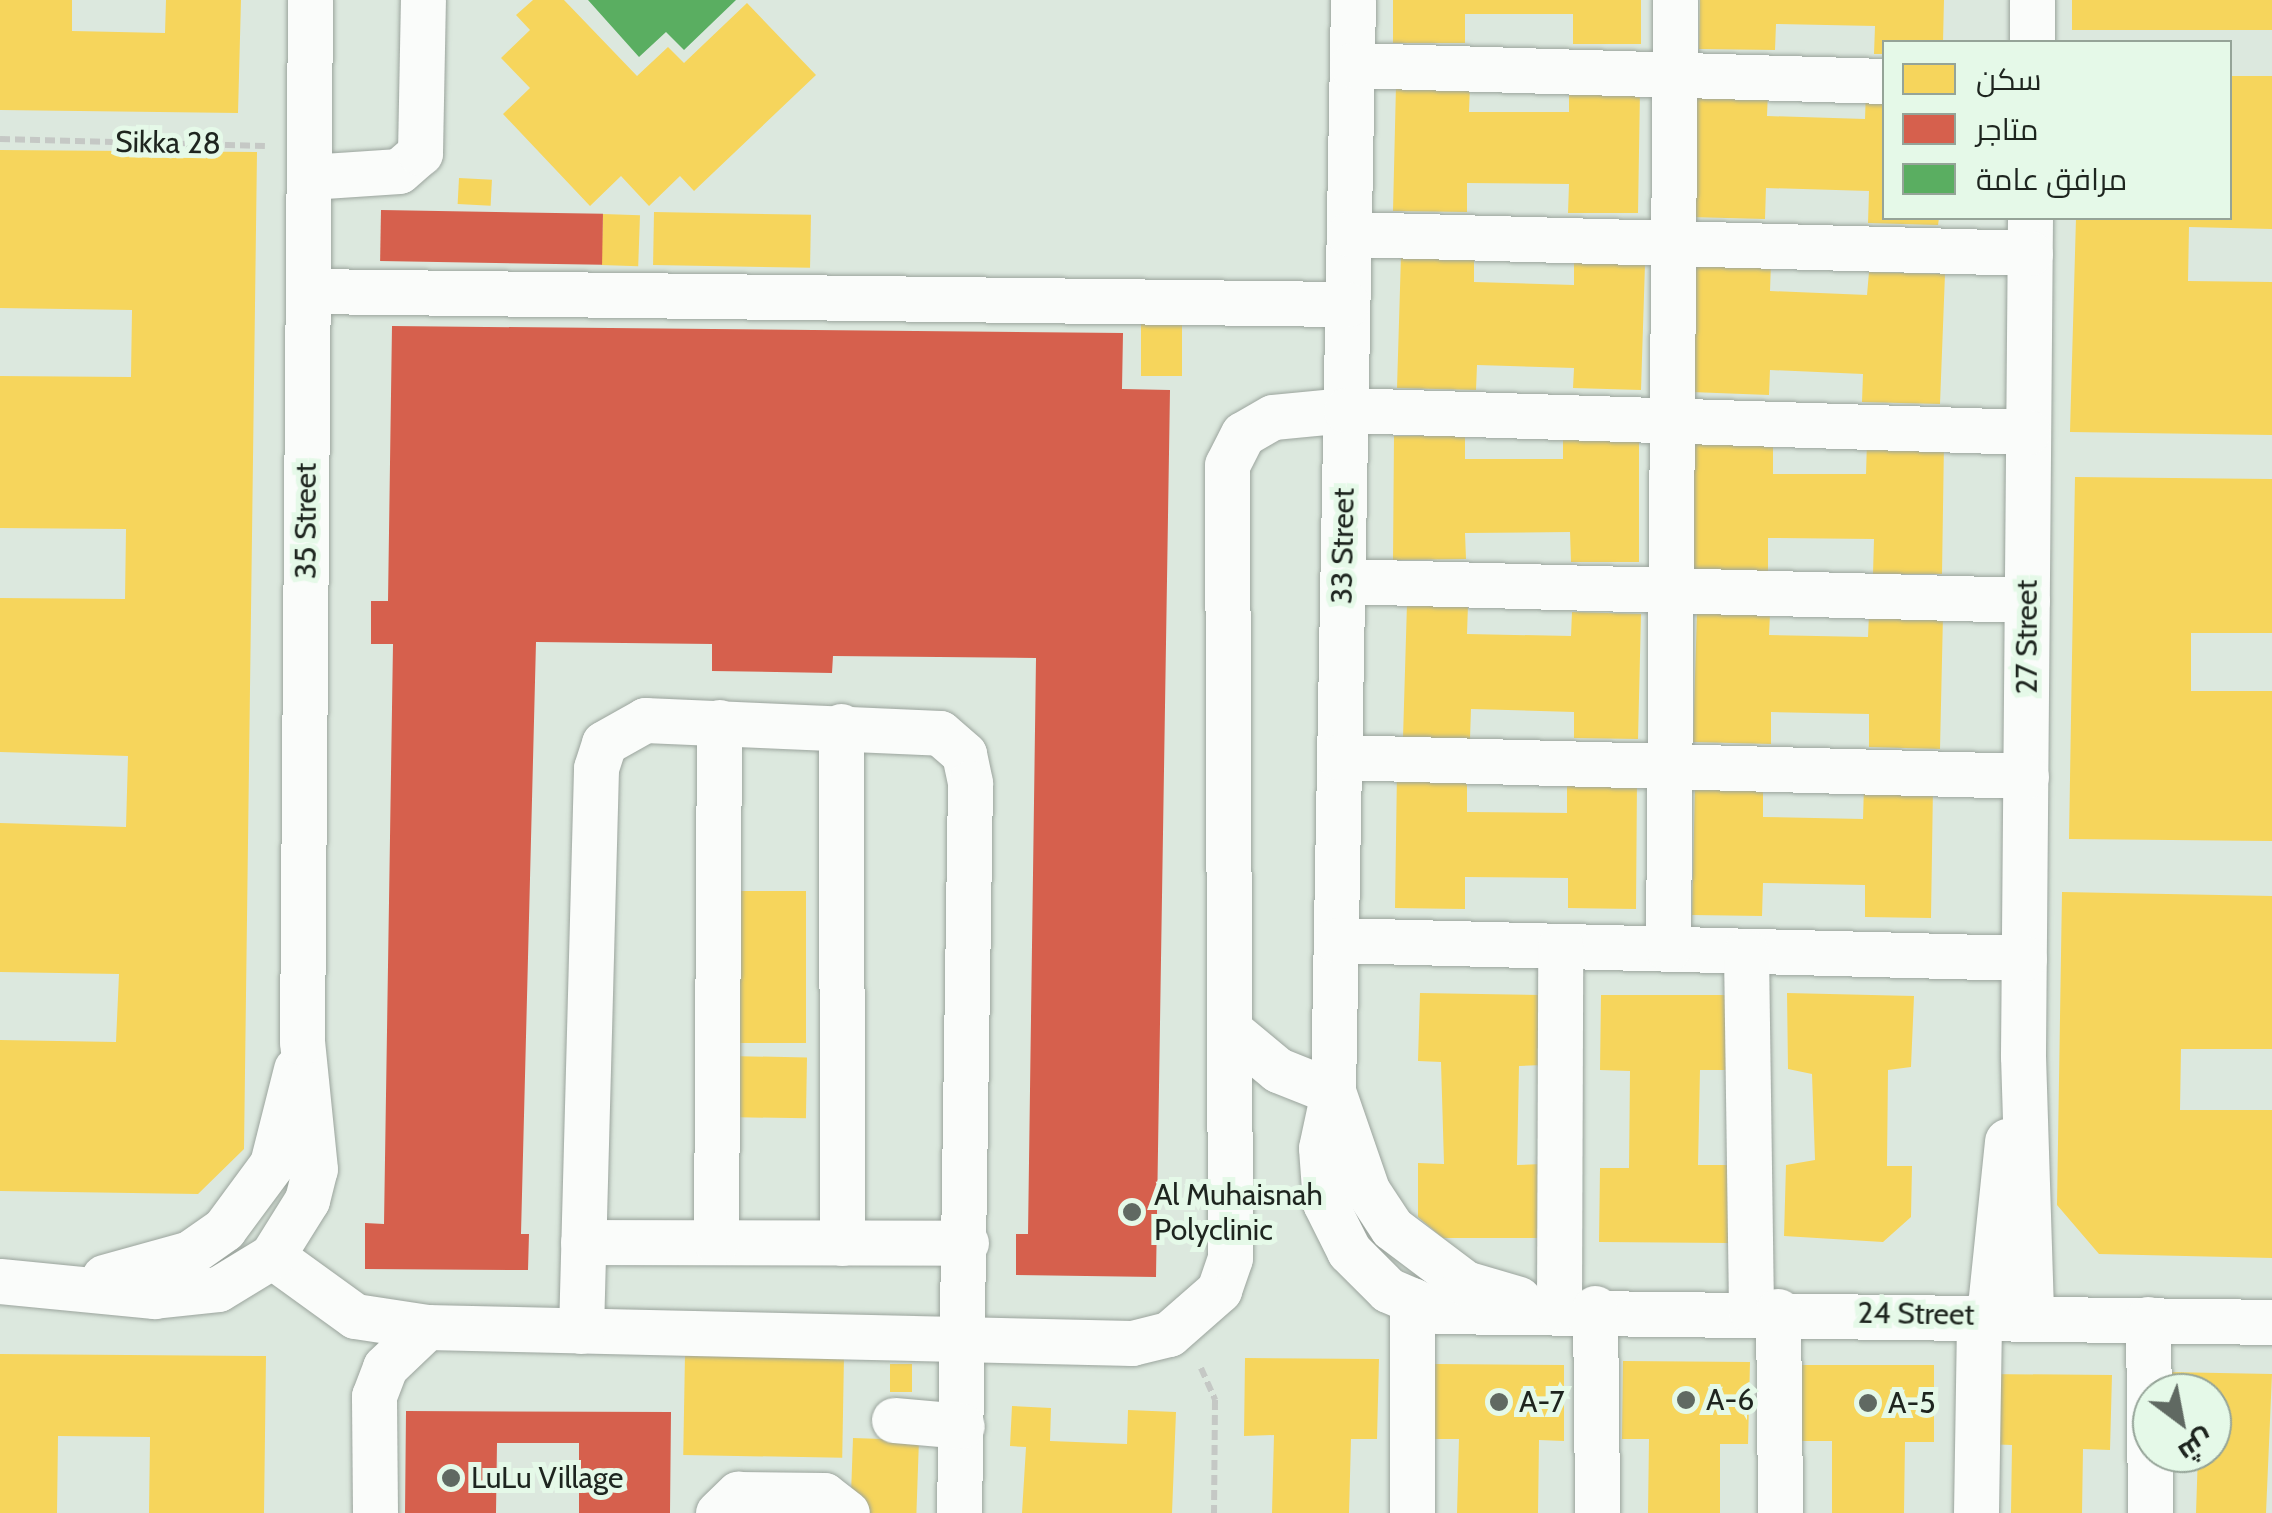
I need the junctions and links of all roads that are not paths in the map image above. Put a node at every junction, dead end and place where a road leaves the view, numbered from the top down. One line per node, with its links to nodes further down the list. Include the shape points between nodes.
1 (310, 0): 10 (street, 35 Street)
2 (424, 0): 10 (street, via 420,153 399,170)
3 (1353, 0): 7 (street, 33 Street)
4 (1675, 0): 8 (street)
5 (2032, 0): 6 (street)
6 (2032, 40)
7 (1352, 65): 8 (street); 11 (street, 33 Street)
8 (1674, 74): 9 (street); 13 (street)
9 (1882, 80)
10 (309, 177): 14 (street, 35 Street)
11 (1349, 234): 13 (street); 15 (street, 33 Street)
12 (2030, 235): 13 (street); 18 (street, 27 Street)
13 (1673, 243): 17 (street)
14 (308, 291): 15 (street); 33 (street, 35 Street)
15 (1347, 304): 16 (street, 33 Street)
16 (1346, 410): 17 (street); 19 (street, 33 Street); 32 (street, via 1257,423 1227,465)
17 (1672, 421): 18 (street); 20 (street)
18 (2028, 432): 21 (street, 27 Street)
19 (1342, 581): 20 (street); 24 (street, 33 Street)
20 (1670, 591): 21 (street); 25 (street)
21 (2027, 600): 26 (street, 27 Street)
22 (719, 722): 23 (street); 35 (street, via 628,724 598,755); 36 (street)
23 (842, 726): 37 (street); 38 (street, via 940,733 969,768)
24 (1339, 757): 25 (street); 27 (street, 33 Street)
25 (1669, 767): 26 (street); 29 (street)
26 (2026, 776): 31 (street, 27 Street)
27 (1336, 940): 28 (street); 34 (street, 33 Street)
28 (1560, 946): 29 (street); 43 (street)
29 (1668, 949): 30 (street)
30 (1746, 952): 31 (street); 44 (street)
31 (2024, 958): 45 (street, 27 Street, via 2023,1056)
32 (1231, 1032): 34 (street, via 1278,1070); 50 (street, via 1230,1258 1219,1290 1169,1334 1132,1343)
33 (302, 1042): 39 (street, via 315,1169 307,1200); 41 (street, via 272,1164 224,1230 152,1268)
34 (1333, 1092): 42 (street, 33 Street, via 1321,1148 1325,1203 1349,1251); 43 (street, 33 Street, via 1366,1190 1403,1239 1465,1283)
35 (583, 1242): 36 (street); 49 (street)
36 (716, 1242): 37 (street)
37 (842, 1243): 38 (street)
38 (966, 1243): 50 (street)
39 (272, 1256): 41 (street, via 232,1282 186,1296); 48 (street, via 355,1316)
40 (0, 1281): 41 (street)
41 (79, 1282)
42 (1412, 1300): 43 (street, 33 Street, via 1492,1315); 59 (street)
43 (1577, 1308): 44 (street, 24 Street); 60 (street)
44 (1764, 1311): 45 (street, 24 Street); 61 (street)
45 (2000, 1316): 46 (street, 24 Street); 62 (street, 27 Street)
46 (2148, 1319): 47 (street, 24 Street); 63 (street)
47 (2272, 1322)
48 (427, 1328): 49 (street); 51 (street, via 403,1344)
49 (581, 1330): 50 (street)
50 (966, 1339): 53 (street)
51 (374, 1396): 54 (street); 55 (street, via 397,1427)
52 (894, 1420): 53 (street)
53 (962, 1426): 58 (street)
54 (375, 1513)
55 (403, 1513)
56 (718, 1513): 57 (street, via 726,1498 755,1494 824,1495)
57 (847, 1513)
58 (959, 1513)
59 (1412, 1513)
60 (1597, 1513)
61 (1780, 1513)
62 (1976, 1513)
63 (2150, 1513)

